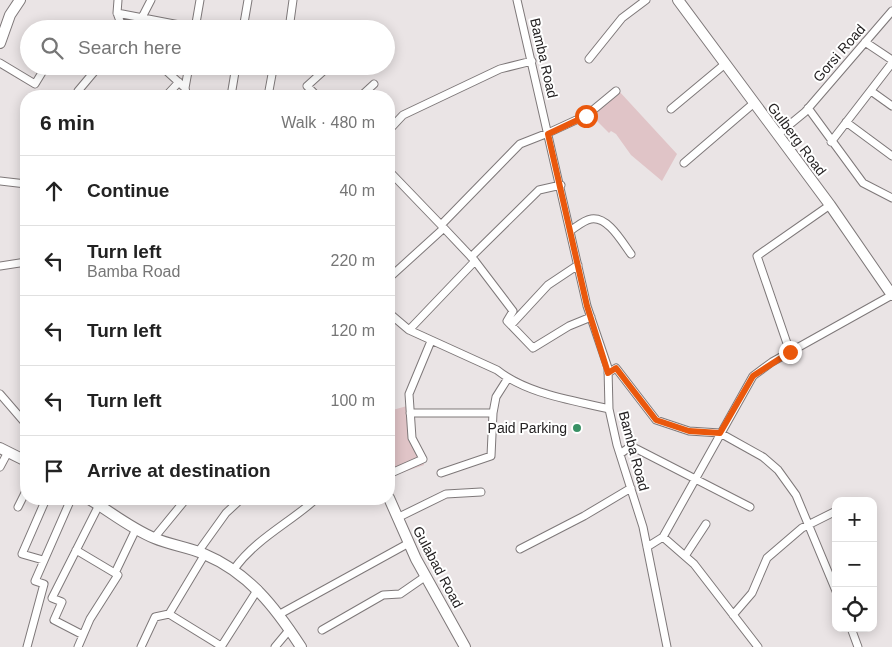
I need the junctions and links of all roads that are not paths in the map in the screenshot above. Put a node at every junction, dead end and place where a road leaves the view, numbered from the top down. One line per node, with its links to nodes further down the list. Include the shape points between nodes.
1 (20, 0): 19 (street, via 10,14)
2 (118, 0): 11 (street)
3 (151, 0): 12 (street)
4 (200, 0): 15 (street)
5 (248, 0): 16 (street)
6 (293, 0): 17 (street)
7 (517, 0): 21 (street, Bamba Road)
8 (646, 0): 20 (street, via 622,18)
9 (678, 0): 24 (street, Gulberg Road)
10 (892, 11): 18 (street, Gorsi Road)
11 (117, 13): 12 (street); 13 (street)
12 (142, 19): 14 (street)
13 (120, 20)
14 (148, 20)
15 (196, 20)
16 (245, 20)
17 (290, 20)
18 (866, 42): 22 (street); 46 (street, Gorsi Road)
19 (0, 43)
20 (589, 59)
21 (532, 61): 48 (street, via 500,69 403,115); 49 (street, Bamba Road)
22 (892, 61): 42 (street)
23 (0, 64): 25 (street, via 35,84)
24 (725, 64): 43 (street, Gulberg Road); 45 (street)
25 (40, 75)
26 (91, 75): 35 (street)
27 (171, 75): 32 (street)
28 (187, 75): 34 (street)
29 (234, 75): 37 (street)
30 (271, 75): 38 (street)
31 (319, 75): 39 (street, via 307,86)
32 (179, 82): 34 (street); 36 (street)
33 (374, 84): 40 (street)
34 (185, 88)
35 (79, 90)
36 (172, 90)
37 (232, 90)
38 (269, 90)
39 (311, 90)
40 (368, 90)
41 (616, 91): 49 (street, via 586,116)
42 (871, 91): 44 (street); 47 (street)
43 (754, 103): 50 (street, Gulberg Road); 53 (street)
44 (892, 106)
45 (671, 109)
46 (806, 110): 50 (street, Gorsi Road); 51 (street)
47 (846, 122): 51 (street); 52 (street)
48 (395, 124)
49 (548, 134): 57 (street, Bamba Road); 60 (street, via 520,144)
50 (778, 135): 59 (street, Gulberg Road)
51 (831, 142): 58 (street, via 862,183)
52 (892, 156)
53 (684, 163)
54 (395, 177): 60 (street)
55 (0, 181): 56 (street)
56 (20, 183)
57 (560, 186): 61 (street, Bamba Road); 63 (street, via 539,190)
58 (892, 198)
59 (830, 206): 68 (street, Gulberg Road); 74 (street, via 757,256)
60 (443, 226): 63 (street); 67 (street)
61 (570, 231): 62 (street, via 588,219 605,222); 65 (street, Bamba Road)
62 (631, 254)
63 (473, 259): 71 (street, via 513,311 507,321); 72 (street)
64 (20, 263): 66 (street)
65 (578, 265): 69 (street, Bamba Road); 71 (street, via 548,285)
66 (0, 266)
67 (395, 272)
68 (892, 295): 74 (street)
69 (590, 317): 71 (street, via 533,348); 75 (street, Bamba Road)
70 (395, 318): 72 (street)
71 (511, 325)
72 (409, 330): 73 (street)
73 (430, 341): 76 (street, via 497,370); 79 (street, via 409,394)
74 (790, 352): 82 (street, via 753,376)
75 (608, 373): 78 (street, Bamba Road); 82 (street, via 616,368 656,420 689,431)
76 (508, 378): 78 (street, via 540,391); 80 (street, via 496,397)
77 (0, 394): 81 (street)
78 (609, 409): 84 (street, Bamba Road)
79 (410, 413): 80 (street); 87 (street, via 412,438 423,459)
80 (493, 413): 88 (street, via 491,456)
81 (20, 417)
82 (720, 433): 89 (street); 105 (street, via 763,457 778,470 796,495)
83 (4, 450): 85 (street); 86 (street)
84 (620, 454): 89 (street, via 631,446); 90 (street, Bamba Road)
85 (20, 458)
86 (0, 467)
87 (395, 471)
88 (441, 473)
89 (695, 477): 101 (street); 108 (street)
90 (631, 488): 110 (street, Bamba Road); 111 (street)
91 (481, 492): 103 (street, via 446,494)
92 (20, 503): 100 (street)
93 (43, 505): 115 (street, via 22,554)
94 (68, 505): 115 (street)
95 (100, 505): 106 (street); 112 (street)
96 (181, 505): 107 (street)
97 (235, 505): 113 (street)
98 (309, 505): 116 (street, via 265,536)
99 (392, 505): 103 (street, Gulabad Road)
100 (18, 507)
101 (750, 507)
102 (832, 514): 105 (street)
103 (397, 518): 109 (street, Gulabad Road)
104 (706, 524): 114 (street)
105 (809, 524): 119 (street); 123 (street, via 767,558 752,594)
106 (136, 529): 107 (street); 117 (street)
107 (154, 538): 113 (street)
108 (663, 538): 110 (street); 114 (street)
109 (409, 544): 118 (street, Gulabad Road); 122 (street)
110 (647, 547): 135 (street, Bamba Road)
111 (520, 549)
112 (76, 550): 117 (street); 127 (street, via 52,598 62,602 54,620)
113 (201, 553): 116 (street); 121 (street)
114 (685, 556): 123 (street)
115 (43, 560): 129 (street, via 35,581 44,584)
116 (234, 569): 120 (street)
117 (115, 573): 127 (street, via 118,575)
118 (426, 576): 125 (street, via 400,594 383,595); 134 (street, Gulabad Road)
119 (834, 587)
120 (258, 589): 122 (street); 128 (street)
121 (169, 614): 128 (street); 131 (street, via 155,617)
122 (280, 614): 124 (street)
123 (733, 614): 136 (street)
124 (290, 630): 132 (street); 133 (street)
125 (322, 630)
126 (852, 632): 137 (street)
127 (83, 635): 130 (street)
128 (221, 646)
129 (27, 647)
130 (78, 647)
131 (141, 647)
132 (275, 647)
133 (301, 647)
134 (465, 647)
135 (667, 647)
136 (758, 647)
137 (858, 647)

